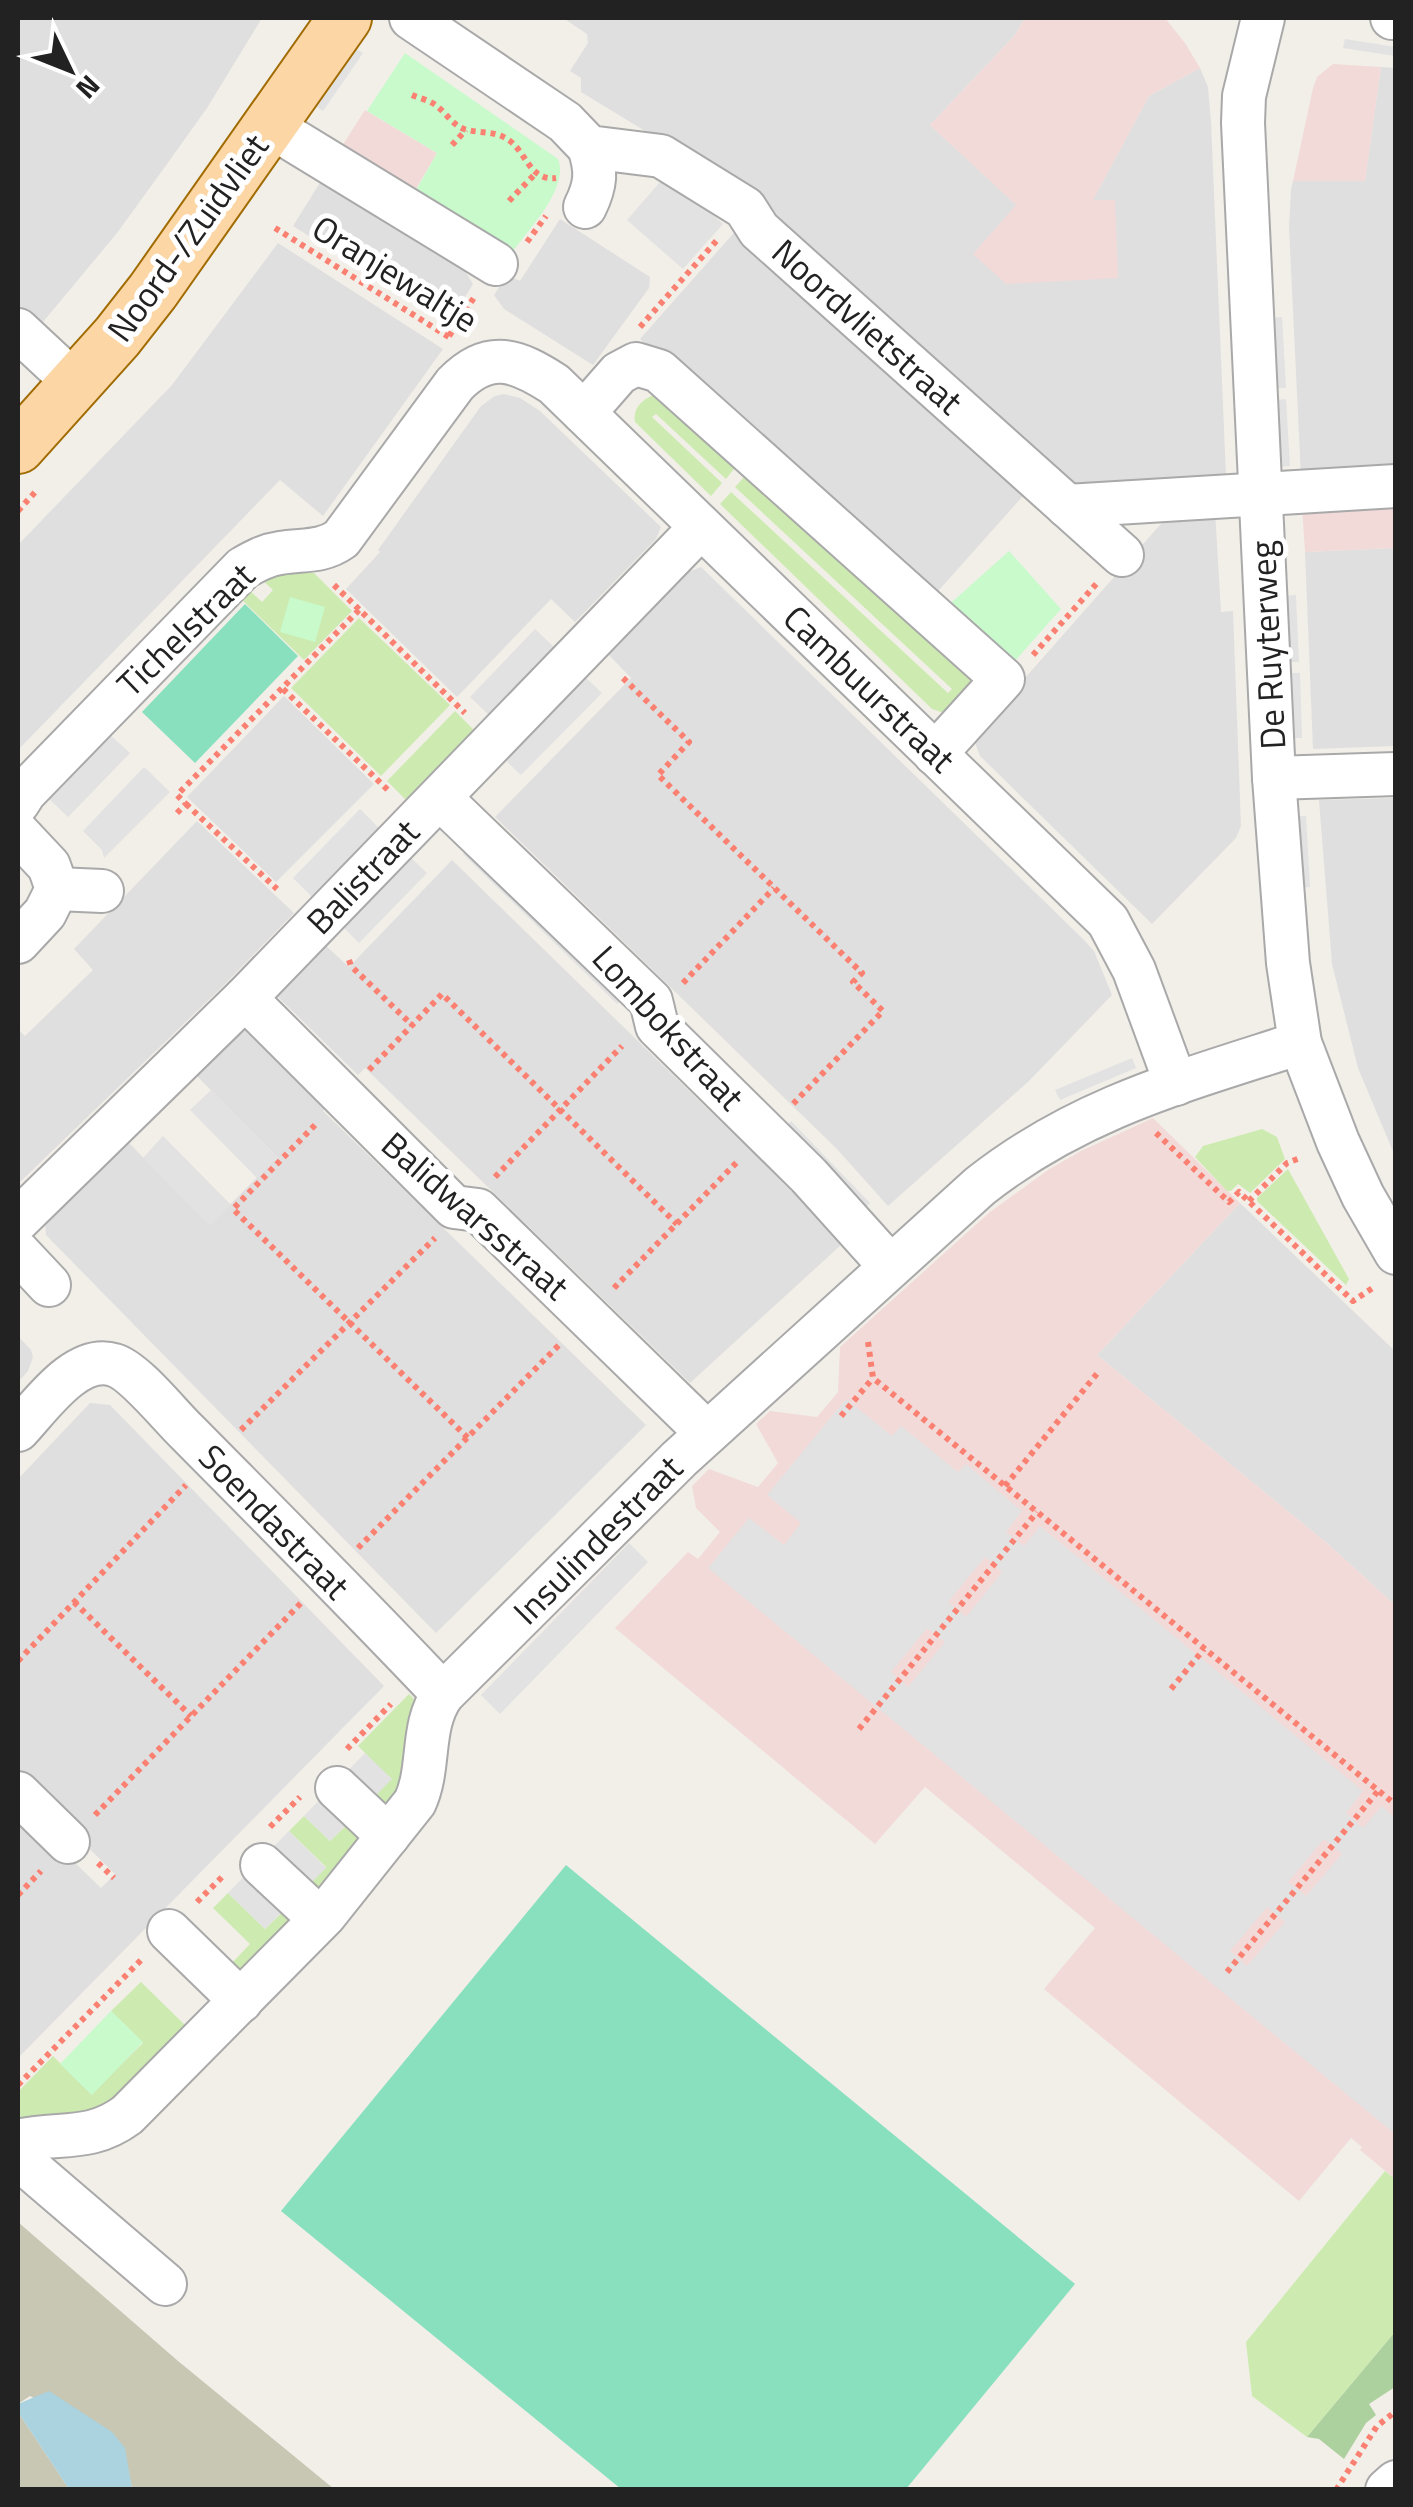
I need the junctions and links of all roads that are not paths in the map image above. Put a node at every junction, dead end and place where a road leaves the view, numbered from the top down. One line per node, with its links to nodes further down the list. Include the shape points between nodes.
1 (345, 18): 4 (main road, Noord-/Zuidvliet)
2 (411, 18): 12 (street, Noordvlietstraat, via 565,122 580,177 661,156 745,208 759,230)
3 (1263, 18): 11 (street, De Ruyterweg, via 1243,123)
4 (270, 126): 5 (street); 7 (main road, Noord-/Zuidvliet, via 153,291)
5 (496, 264)
6 (18, 330): 7 (street)
7 (76, 384): 9 (main road, Noord-/Zuidvliet)
8 (584, 413): 13 (street, Cambuurstraat); 14 (street, Cambuurstraat, via 528,367 488,362 471,368); 16 (street, via 619,373 636,364 660,371 1003,680)
9 (18, 447)
10 (1396, 486): 11 (street)
11 (1260, 494): 12 (street); 18 (street, De Ruyterweg)
12 (1068, 506): 15 (street, Noordvlietstraat)
13 (701, 526): 16 (street, Cambuurstraat); 20 (street, Balistraat)
14 (341, 539): 19 (street, Tichelstraat, via 243,568)
15 (1122, 556)
16 (936, 754): 27 (street, Cambuurstraat, via 1108,922 1134,970)
17 (1396, 774): 18 (street)
18 (1274, 778): 26 (street, De Ruyterweg)
19 (18, 804)
20 (429, 809): 25 (street, Balistraat); 30 (street, Lombokstraat, via 651,1001 657,1026)
21 (18, 833): 22 (street, via 48,866)
22 (57, 889): 23 (street); 24 (street, via 46,913)
23 (102, 891)
24 (18, 942)
25 (244, 998): 28 (street, Balistraat); 34 (street, Balidwarsstraat, via 454,1207 478,1210)
26 (1300, 1043): 27 (street, Insulindestraat); 31 (street, De Ruyterweg)
27 (1157, 1090): 30 (street, Insulindestraat, via 1028,1149)
28 (18, 1220)
29 (18, 1252): 32 (street)
30 (890, 1266): 34 (street, Insulindestraat)
31 (1388, 1268)
32 (49, 1284)
33 (18, 1430): 35 (street, Soendastraat, via 81,1370 115,1365)
34 (708, 1433): 35 (street, Insulindestraat)
35 (443, 1694): 38 (street, Insulindestraat, via 429,1723 422,1786)
36 (337, 1788): 38 (street)
37 (18, 1793): 39 (street)
38 (388, 1836): 41 (street, Insulindestraat)
39 (68, 1842)
40 (262, 1864): 41 (street)
41 (320, 1919): 43 (street, Insulindestraat)
42 (169, 1931): 43 (street)
43 (241, 2001): 44 (street, Insulindestraat, via 110,2128)
44 (18, 2141)
45 (18, 2158): 46 (street)
46 (165, 2284)
47 (1396, 2482): 48 (street)
48 (1388, 2490)

